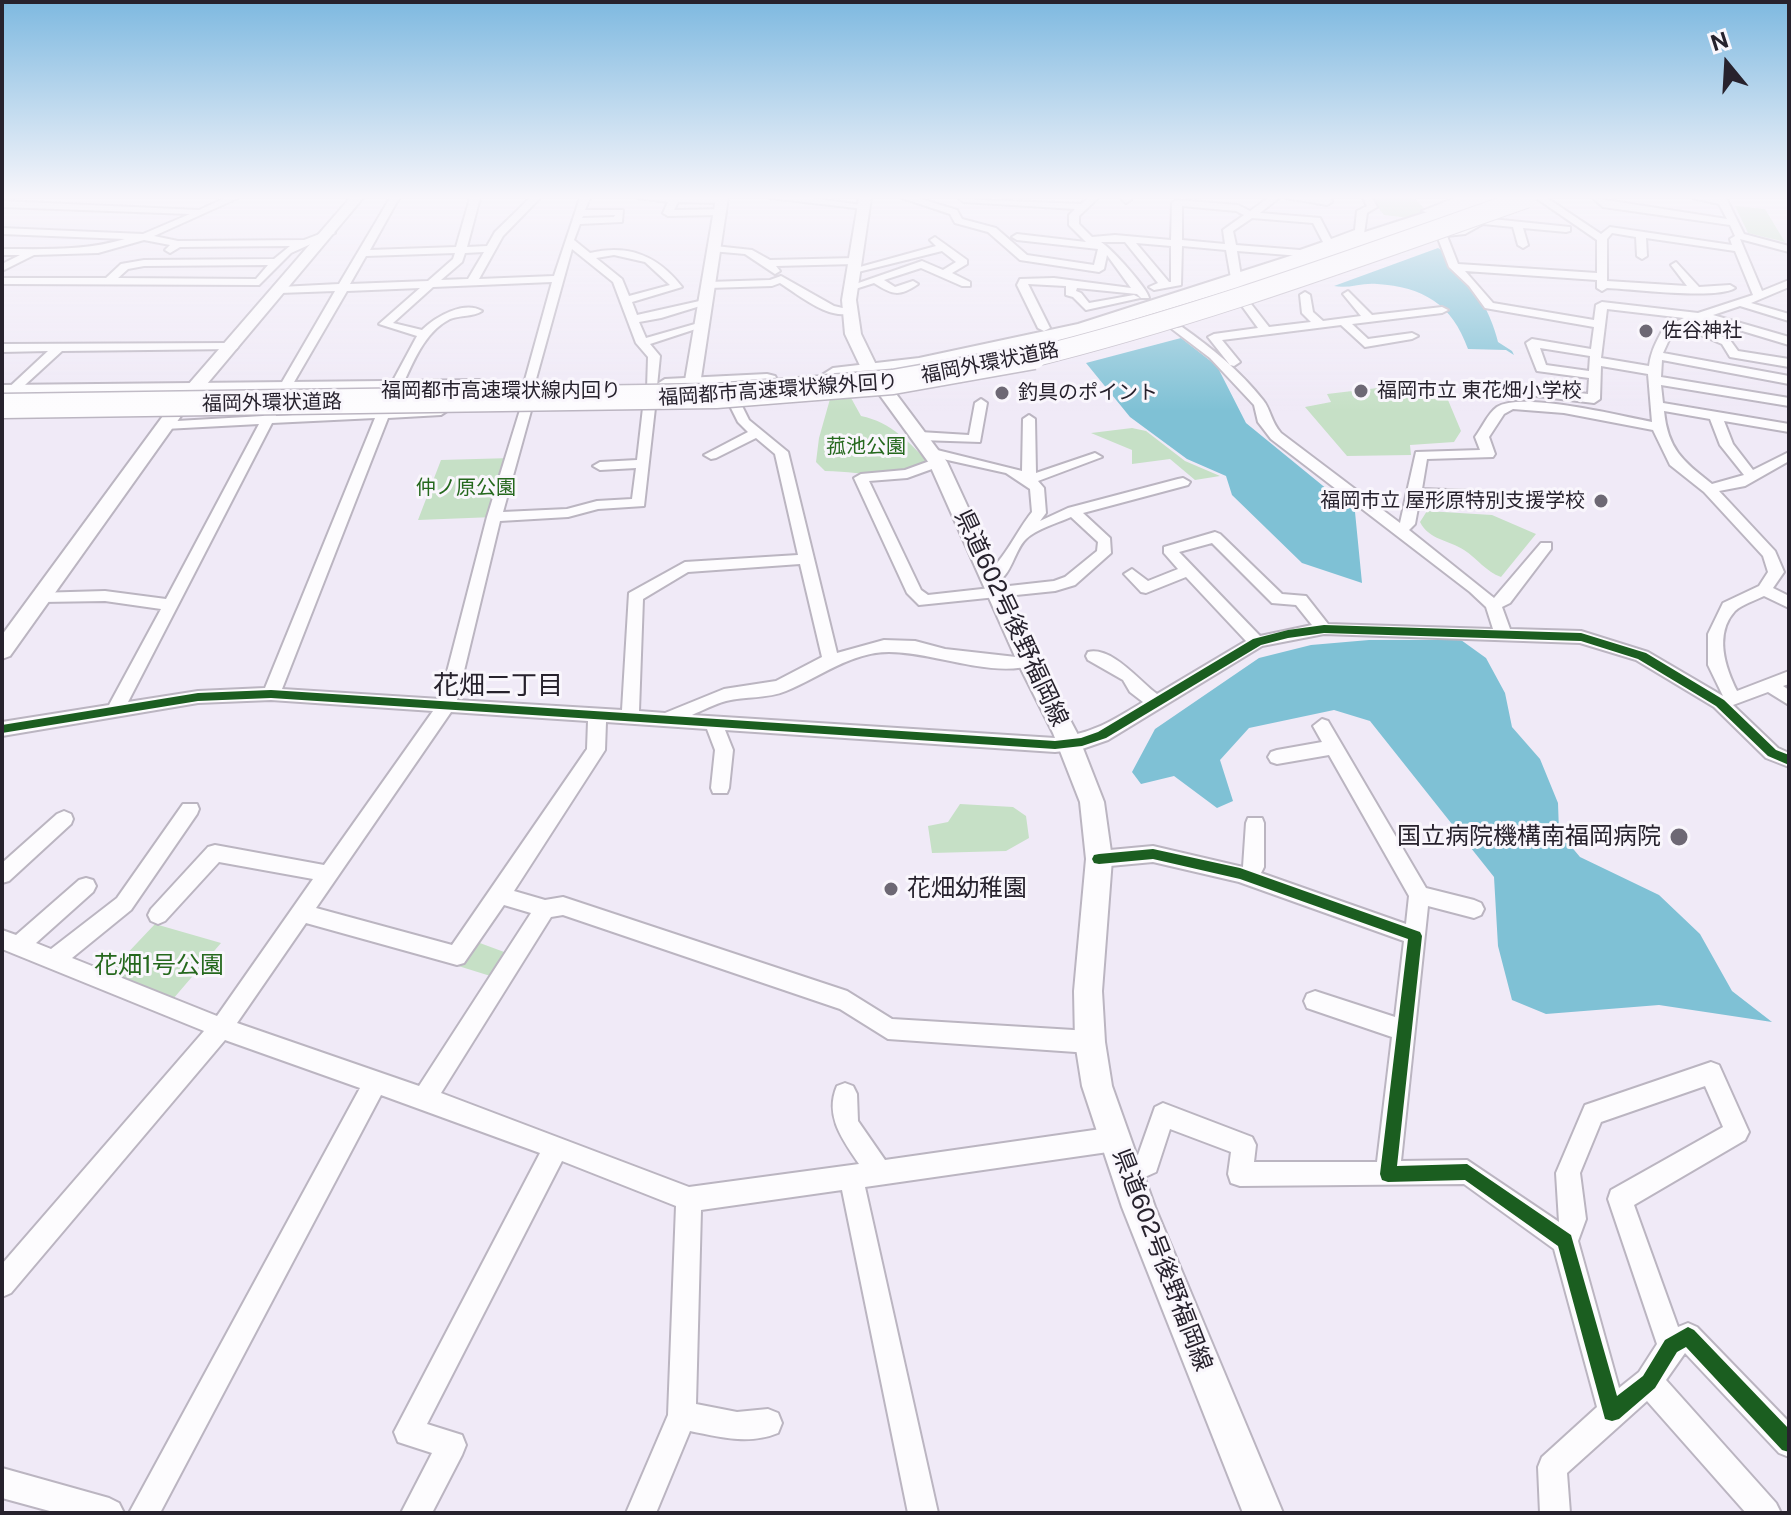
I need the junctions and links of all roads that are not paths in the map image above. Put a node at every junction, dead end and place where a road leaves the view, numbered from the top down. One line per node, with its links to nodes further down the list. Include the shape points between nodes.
1 (122, 269): 33 (street)
2 (271, 269): 33 (street, via 259,282)
3 (297, 269): 45 (street)
4 (355, 269): 42 (street)
5 (449, 269): 36 (street)
6 (478, 269): 34 (street)
7 (561, 269): 28 (street)
8 (602, 269): 52 (street, via 618,281)
9 (661, 269): 52 (street, via 677,287)
10 (711, 269): 39 (street)
11 (773, 269): 29 (street)
12 (855, 269): 51 (street, 県道602号後野福岡線)
13 (907, 269): 30 (street)
14 (934, 269): 27 (street)
15 (952, 269): 27 (street)
16 (1120, 269): 47 (street)
17 (1152, 269): 41 (street)
18 (1177, 269): 41 (street, via 1176,285)
19 (1233, 269): 43 (street)
20 (1297, 269): 43 (highway, 福岡外環状道路)
21 (1312, 269): 91 (highway, 福岡都市高速環状線外回り, bridge, via 1122,335 1001,364 804,392 669,399)
22 (1456, 269): 65 (street, via 1489,306)
23 (1473, 269): 31 (street)
24 (1602, 269): 31 (street)
25 (1679, 269): 46 (street)
26 (1749, 269): 50 (street)
27 (945, 273): 38 (street, via 941,275)
28 (558, 279): 34 (street); 90 (street)
29 (781, 279): 39 (street); 51 (street, via 831,309)
30 (874, 279): 37 (street, via 894,291); 51 (street)
31 (1602, 280): 46 (street); 55 (street)
32 (2, 281): 33 (street)
33 (108, 282)
34 (472, 282): 36 (street)
35 (1789, 283): 50 (street)
36 (432, 284): 42 (street); 72 (street, via 385,324)
37 (913, 284)
38 (966, 284)
39 (708, 285): 53 (street)
40 (1072, 285): 47 (street); 47 (street, via 1070,293 1086,307); 69 (street, via 1024,281)
41 (1166, 286): 47 (street)
42 (344, 288): 45 (street); 96 (street)
43 (1237, 288): 71 (street); 84 (highway, 福岡外環状道路, via 1065,349 1010,362)
44 (1730, 288): 46 (street)
45 (280, 290): 76 (street)
46 (1696, 290)
47 (1143, 293)
48 (1348, 294): 62 (street)
49 (1305, 295): 68 (street, via 1308,313)
50 (1759, 296): 54 (street)
51 (850, 299): 84 (street, 県道602号後野福岡線, via 853,334)
52 (625, 300): 61 (street)
53 (704, 303): 61 (street); 66 (street)
54 (1740, 303): 58 (street); 60 (street)
55 (1602, 305): 58 (street); 65 (street)
56 (1442, 310): 59 (street)
57 (476, 311): 72 (street, via 455,311)
58 (1699, 316): 64 (street); 74 (street)
59 (1390, 317): 62 (street); 63 (street, via 1412,336 1365,343)
60 (1789, 318)
61 (632, 319): 75 (street)
62 (1370, 319): 63 (street)
63 (1344, 322): 68 (street)
64 (1681, 322): 79 (street, via 1668,329); 81 (street, via 1726,342 1734,354)
65 (1599, 324): 80 (street)
66 (702, 325): 75 (street); 86 (street)
67 (1204, 325): 73 (street)
68 (1321, 325): 71 (street)
69 (1044, 328)
70 (1178, 329): 93 (street, via 1214,355)
71 (1266, 331): 73 (street)
72 (422, 334): 92 (street)
73 (1214, 337): 93 (street, via 1256,391)
74 (1789, 341)
75 (642, 343): 87 (street, via 654,356)
76 (232, 347): 78 (street); 89 (street)
77 (2, 348): 78 (street)
78 (59, 348): 91 (street)
79 (1656, 355): 83 (street); 85 (street)
80 (1595, 357): 82 (street); 82 (street, via 1532,343 1541,368); 83 (street)
81 (1789, 363)
82 (1594, 375): 99 (street)
83 (1654, 376): 94 (street); 98 (street)
84 (876, 378): 86 (highway, 福岡外環状道路); 88 (highway, 福岡外環状道路); 106 (street, 県道602号後野福岡線)
85 (1789, 380)
86 (691, 391): 87 (highway, 福岡外環状道路); 88 (highway, 福岡外環状道路)
87 (650, 392): 90 (highway, 福岡外環状道路); 110 (street)
88 (731, 396): 105 (street, via 744,422)
89 (187, 398): 91 (highway, 福岡外環状道路); 96 (highway, 福岡外環状道路); 102 (street)
90 (527, 398): 92 (highway, 福岡外環状道路); 119 (street)
91 (4, 399)
92 (389, 401): 96 (highway, 福岡外環状道路); 141 (street)
93 (1257, 401): 120 (street, via 1276,436)
94 (1789, 402)
95 (981, 403): 106 (street, via 975,439)
96 (276, 404): 102 (street); 130 (street)
97 (1511, 405): 99 (street); 99 (street, via 1502,382); 116 (street, via 1499,411 1482,437 1488,454 1421,455)
98 (1657, 406): 100 (street); 103 (street)
99 (1594, 407): 103 (street)
100 (1716, 417): 104 (street); 112 (street, via 1727,445)
101 (1029, 419): 113 (street)
102 (165, 425): 128 (street)
103 (1659, 427): 115 (street, via 1675,462)
104 (1789, 428)
105 (757, 433): 107 (street); 123 (street, via 781,452)
106 (930, 450): 113 (street, via 1010,470); 126 (street, 県道602号後野福岡線); 126 (street, via 907,474 865,475 861,480 919,598)
107 (711, 455)
108 (1789, 456): 112 (street)
109 (1095, 457): 113 (street)
110 (644, 464): 111 (street); 119 (street, via 639,503)
111 (600, 466)
112 (1751, 476): 115 (street)
113 (1029, 480): 121 (street, via 1037,488 1039,513)
114 (1183, 482): 118 (street)
115 (1709, 489): 127 (street, via 1770,554 1776,572)
116 (1414, 493): 117 (street); 120 (street, via 1408,524)
117 (1474, 495)
118 (1073, 511): 121 (street); 126 (street, via 1105,541 1104,553 1070,581)
119 (494, 517): 144 (street)
120 (1401, 529): 131 (street)
121 (1020, 536): 126 (street)
122 (1546, 546): 131 (street, via 1504,599)
123 (806, 559): 137 (street); 148 (street, via 685,567 635,597)
124 (1187, 571): 125 (street, via 1146,588); 132 (street, via 1169,550 1215,537 1278,599 1300,600); 134 (street)
125 (1132, 574)
126 (995, 586): 138 (street, 県道602号後野福岡線)
127 (1764, 590): 129 (street); 143 (street, via 1729,607 1716,634 1716,665)
128 (42, 597): 130 (street, via 105,596); 135 (street)
129 (1789, 603)
130 (171, 605): 146 (street)
131 (1493, 605): 133 (street)
132 (1324, 629): 133 (street); 134 (street)
133 (1503, 633): 143 (street, via 1581,637 1615,645)
134 (1257, 642): 145 (street)
135 (2, 651)
136 (1094, 656): 145 (street, via 1129,676)
137 (831, 660): 138 (street, via 884,646); 149 (street, via 780,687 724,695)
138 (1028, 661): 153 (street, 県道602号後野福岡線)
139 (1789, 677): 140 (street)
140 (1770, 685): 142 (street); 143 (street)
141 (271, 694): 144 (street); 146 (street, via 198,697)
142 (1789, 699)
143 (1727, 701): 156 (street, via 1735,721 1772,753)
144 (447, 704): 147 (street); 162 (street)
145 (1158, 704): 153 (street, via 1102,735)
146 (115, 711): 152 (street)
147 (597, 714): 148 (street); 166 (street, via 596,750)
148 (630, 716): 149 (street)
149 (665, 718): 150 (street)
150 (713, 721): 153 (street); 157 (street, via 724,750)
151 (1322, 726): 154 (street)
152 (2, 729)
153 (1070, 744): 161 (street, 県道602号後野福岡線, via 1092,802)
154 (1334, 747): 155 (street); 167 (street)
155 (1277, 757)
156 (1789, 760)
157 (720, 788)
158 (190, 809): 174 (street, via 124,904)
159 (64, 819): 163 (street)
160 (1255, 823): 164 (street, via 1254,867)
161 (1099, 859): 164 (street, via 1153,854); 178 (street, 県道602号後野福岡線, via 1088,991)
162 (329, 874): 170 (street); 171 (street, via 215,853)
163 (2, 875)
164 (1247, 877): 172 (street)
165 (86, 886): 173 (street)
166 (500, 895): 168 (street); 170 (street, via 457,956)
167 (1419, 895): 169 (street); 172 (street)
168 (545, 909): 178 (street, via 563,906 847,1001 888,1029); 181 (street)
169 (1474, 909)
170 (302, 913): 176 (street)
171 (158, 915)
172 (1415, 936): 177 (street)
173 (11, 942): 174 (street)
174 (55, 959): 176 (street)
175 (1315, 1001): 177 (street)
176 (221, 1028): 179 (street); 190 (street)
177 (1404, 1031): 186 (street)
178 (1090, 1042): 182 (street, 県道602号後野福岡線, via 1097,1086)
179 (376, 1082): 181 (street); 199 (street)
180 (845, 1094): 184 (street, via 846,1124)
181 (424, 1099): 183 (street)
182 (1115, 1139): 184 (street); 185 (street, 県道602号後野福岡線)
183 (556, 1147): 188 (street); 200 (street, via 408,1432 452,1445)
184 (879, 1173): 187 (street)
185 (1127, 1173): 186 (street, via 1147,1163 1163,1115 1244,1145 1240,1174); 203 (street, 県道602号後野福岡線)
186 (1388, 1174): 189 (street, via 1467,1172)
187 (851, 1177): 188 (street); 202 (street)
188 (689, 1199): 194 (street)
189 (1565, 1241): 191 (street, via 1573,1219 1568,1173 1593,1113 1711,1073 1737,1132 1620,1199); 193 (street)
190 (2, 1284)
191 (1671, 1346): 192 (street); 196 (street, via 1688,1336)
192 (1649, 1382): 193 (street); 205 (street)
193 (1612, 1412): 204 (street, via 1552,1467)
194 (682, 1415): 195 (street, via 737,1426); 201 (street)
195 (768, 1423)
196 (1789, 1443)
197 (2, 1483): 198 (street)
198 (109, 1513)
199 (144, 1513)
200 (416, 1513)
201 (641, 1513)
202 (923, 1513)
203 (1263, 1513)
204 (1555, 1513)
205 (1766, 1513)

